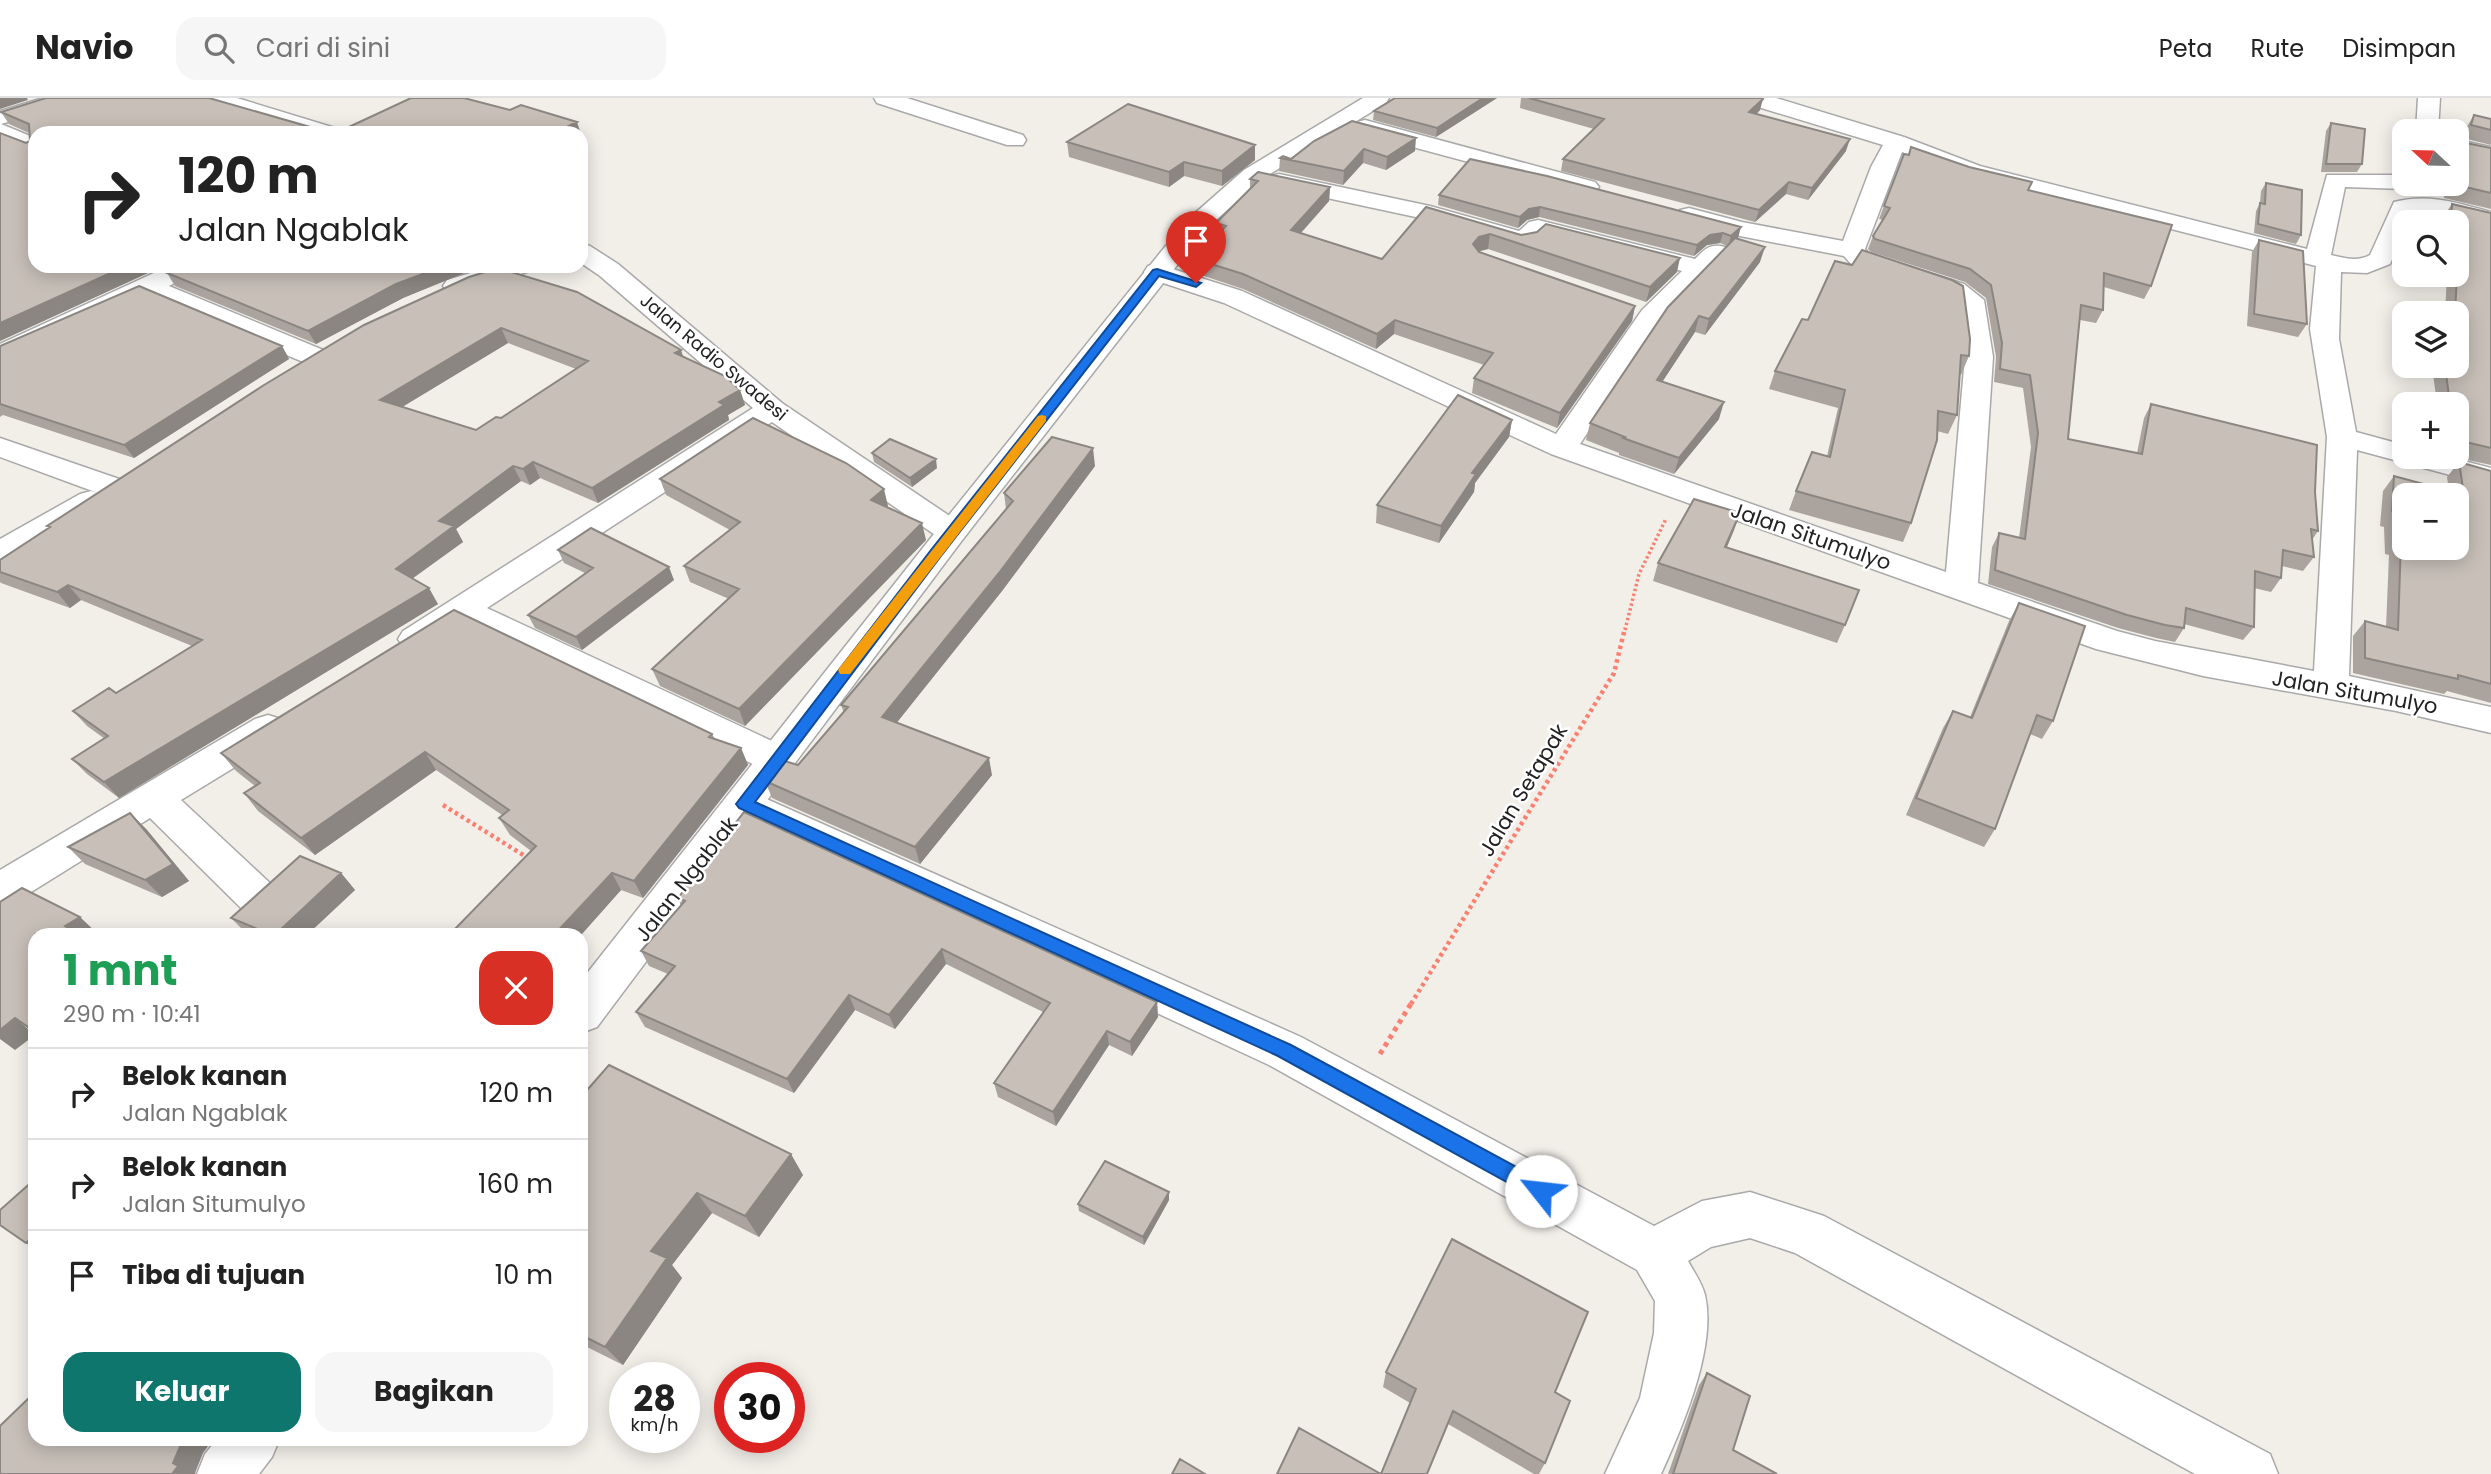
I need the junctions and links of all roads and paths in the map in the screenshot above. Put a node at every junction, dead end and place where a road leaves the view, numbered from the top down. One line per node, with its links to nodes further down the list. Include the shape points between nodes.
1 (214, 98): 10 (street)
2 (885, 98): 12 (street)
3 (1378, 98): 9 (street, Jalan Ngablak)
4 (1753, 98): 13 (street)
5 (2429, 98): 8 (street)
6 (55, 99): 7 (street)
7 (0, 118)
8 (2428, 119)
9 (1339, 121): 17 (street, Jalan Ngablak); 19 (street)
10 (304, 126)
11 (0, 131): 14 (street)
12 (1015, 140)
13 (1896, 142): 25 (street); 27 (street, via 1972,171 2075,200)
14 (28, 143)
15 (2469, 149): 16 (street)
16 (2491, 154)
17 (1252, 175): 28 (street, via 1430,213 1519,239 1539,227); 29 (street, Jalan Ngablak, via 1199,221)
18 (2392, 182): 27 (street, via 2335,180)
19 (1606, 193)
20 (2422, 196): 27 (street, via 2403,207 2385,252 2374,265)
21 (2430, 196): 23 (street)
22 (1673, 211): 24 (street)
23 (2491, 219)
24 (1740, 229): 25 (street); 28 (street)
25 (1852, 250): 45 (street, via 1860,259 1955,290 1974,306 1979,357)
26 (588, 256): 35 (street, Jalan Radio Swadesi)
27 (2323, 260): 36 (street, via 2325,341)
28 (1700, 268): 38 (street, via 1639,312)
29 (1157, 272): 38 (street, Jalan Situmulyo, via 1233,297); 43 (street, Jalan Ngablak)
30 (497, 273): 32 (street)
31 (161, 274): 33 (street); 34 (street, via 328,352)
32 (433, 297)
33 (0, 354)
34 (284, 378)
35 (772, 410): 43 (street, Jalan Radio Swadesi); 46 (street)
36 (2342, 437): 39 (street); 48 (street)
37 (0, 447): 44 (street, via 125,481)
38 (1562, 448): 42 (street, Jalan Situmulyo)
39 (2392, 451)
40 (2460, 469): 41 (street)
41 (2491, 477)
42 (1681, 490): 45 (street, Jalan Situmulyo); 59 (path, Jalan Setapak, via 1639,574 1614,673)
43 (952, 532): 51 (street, Jalan Ngablak)
44 (0, 553)
45 (1961, 588): 48 (street, Jalan Situmulyo, via 2145,652)
46 (462, 610): 47 (street); 51 (street)
47 (392, 653)
48 (2331, 686): 50 (street, Jalan Situmulyo)
49 (301, 709): 52 (street)
50 (2491, 720)
51 (776, 759): 54 (street, Jalan Ngablak)
52 (155, 799): 56 (street); 57 (street)
53 (443, 804): 55 (path)
54 (744, 804): 58 (street, Jalan Ngablak); 59 (street, via 1285,1051)
55 (536, 863)
56 (0, 890)
57 (256, 896)
58 (588, 1005)
59 (1358, 1091): 60 (street)
60 (1655, 1253): 63 (street, via 1681,1296 1680,1333 1666,1402); 64 (street, via 1702,1225 1750,1215 1807,1233)
61 (247, 1446): 62 (street)
62 (225, 1474)
63 (1633, 1474)
64 (2250, 1474)

